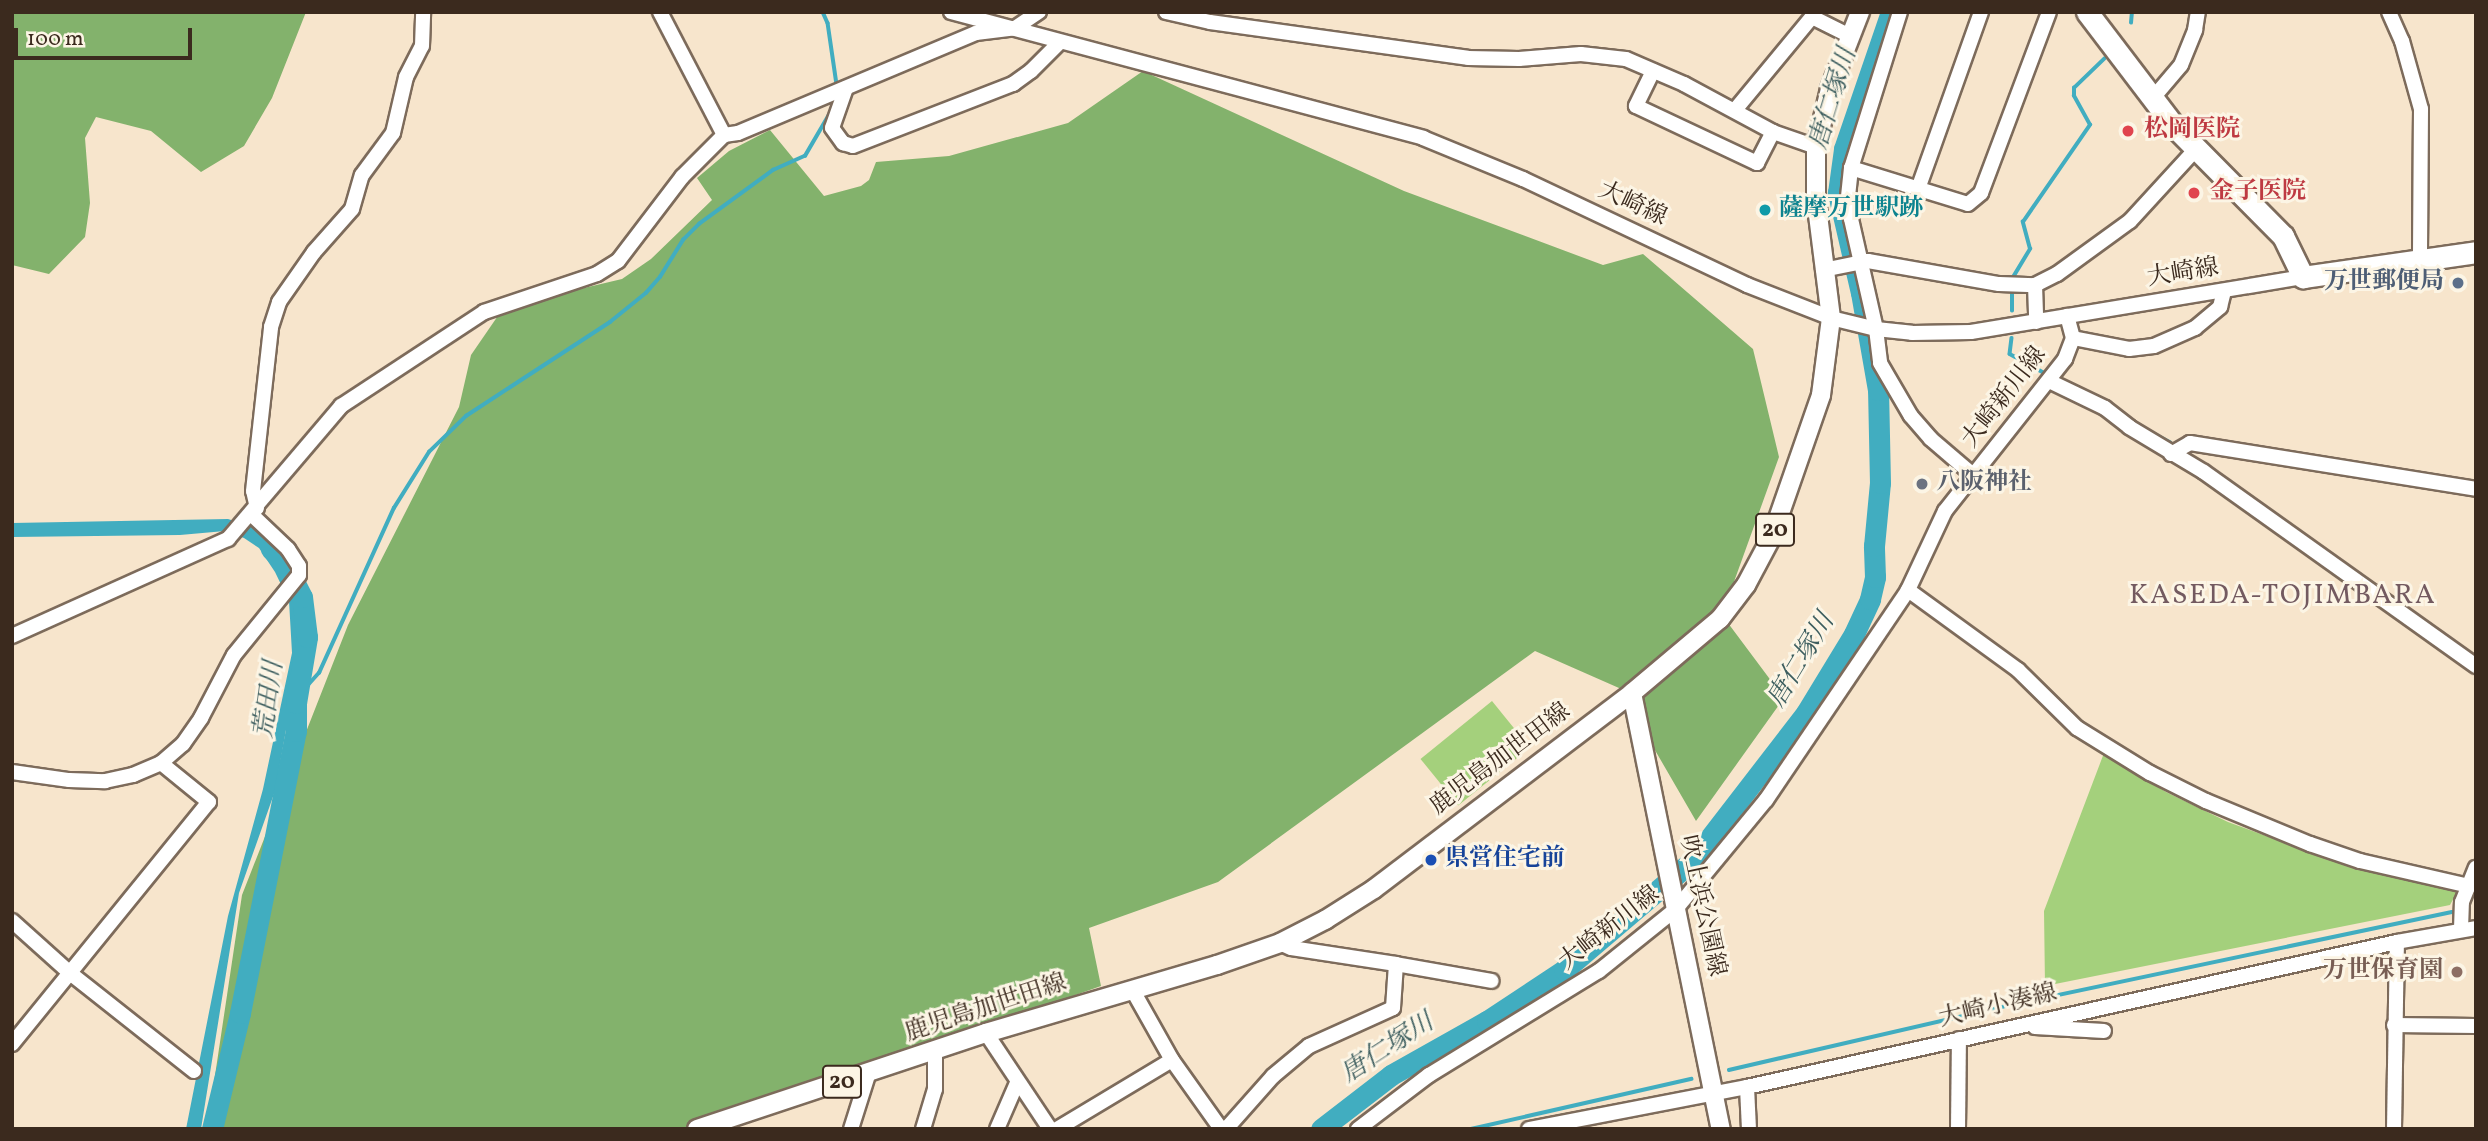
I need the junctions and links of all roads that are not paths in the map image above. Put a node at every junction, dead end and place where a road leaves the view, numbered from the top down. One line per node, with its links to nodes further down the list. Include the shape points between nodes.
1 (422, 12): 43 (street, via 422,46 406,77 393,134 362,175 352,209 279,302 271,327)
2 (660, 12): 22 (street)
3 (951, 12): 14 (street, 大崎線)
4 (1039, 12): 14 (street)
5 (1166, 12): 17 (street, via 1468,58 1599,54)
6 (1860, 12): 15 (main road, 鹿児島加世田線 / 20)
7 (1900, 12): 25 (street)
8 (1981, 12): 26 (street)
9 (2049, 12): 26 (street, via 1980,193 1968,204)
10 (2087, 12): 19 (highway)
11 (2198, 12): 19 (street, via 2181,65)
12 (2389, 12): 29 (street, via 2421,109)
13 (1814, 15): 15 (street); 20 (street)
14 (1014, 28): 16 (street, 大崎線); 18 (street, via 976,33)
15 (1850, 36): 23 (main road, 鹿児島加世田線 / 20, via 1830,89)
16 (1060, 42): 18 (street, via 1013,84 853,146 844,143 832,128); 35 (street, 大崎線, via 1423,138 1523,179 1747,285)
17 (1653, 71): 20 (street); 21 (street, via 1636,106 1757,163)
18 (846, 88): 22 (street)
19 (2152, 98): 24 (highway)
20 (1735, 110): 21 (street)
21 (1773, 132): 23 (street)
22 (724, 135): 43 (street, via 682,177 618,261 597,274 484,312 412,356 341,406)
23 (1816, 147): 30 (main road, 鹿児島加世田線 / 20, via 1816,199)
24 (2195, 150): 31 (highway, via 2283,236); 32 (street, via 2130,221)
25 (1851, 168): 26 (street); 28 (street, via 1848,198)
26 (1918, 189)
27 (2476, 252): 29 (highway)
28 (1859, 261): 30 (street); 32 (street, via 1999,284); 37 (street)
29 (2420, 261): 31 (highway)
30 (1832, 268): 35 (main road, 鹿児島加世田線 / 20)
31 (2303, 277): 33 (street, 大崎線)
32 (2035, 285): 36 (street)
33 (2224, 291): 34 (street, 大崎線); 38 (street, via 2220,307 2195,328 2154,346 2129,349)
34 (2067, 316): 36 (street, 大崎線); 38 (street, 大崎新川線)
35 (1831, 317): 37 (street, 大崎線); 47 (main road, 鹿児島加世田線 / 20, via 1812,430 1758,567 1720,619)
36 (2036, 322): 37 (street, 大崎線, via 1936,334)
37 (1873, 328): 41 (street, via 1880,363 1912,416)
38 (2073, 338): 39 (street, 大崎新川線)
39 (2049, 381): 40 (street, via 2105,408); 41 (street, 大崎新川線)
40 (2171, 454): 42 (street, via 2190,443); 46 (street, via 2204,472)
41 (1973, 475): 44 (street, 大崎新川線, via 1945,511)
42 (2476, 489)
43 (253, 513): 45 (street, via 228,539); 50 (street, via 288,549 299,566 299,575 234,655 183,744)
44 (1908, 590): 53 (street, via 2018,670 2077,728 2150,773 2310,844 2360,861); 54 (street, 大崎新川線, via 1766,800)
45 (12, 636)
46 (2476, 666)
47 (1632, 694): 48 (main road, 鹿児島加世田線 / 20); 49 (main road, 吹上浜公園線)
48 (1596, 719): 49 (main road, via 1618,719); 59 (main road, 鹿児島加世田線 / 20, via 1374,889)
49 (1639, 729): 54 (main road, 吹上浜公園線)
50 (161, 763): 51 (street, via 134,775 104,780); 61 (street, via 209,802)
51 (12, 772)
52 (2476, 868): 53 (street)
53 (2469, 886): 57 (street, via 2462,902)
54 (1674, 903): 77 (main road, 吹上浜公園線); 86 (street, 大崎新川線, via 1599,971 1429,1075)
55 (12, 922): 61 (street)
56 (2476, 928): 57 (street, 大崎小湊線)
57 (2460, 929): 58 (street, 大崎小湊線)
58 (2397, 942): 64 (street); 65 (street, 大崎小湊線)
59 (1280, 943): 60 (street); 63 (main road, 鹿児島加世田線 / 20)
60 (1396, 964): 62 (street); 85 (street, via 1394,1008 1309,1046 1273,1076)
61 (70, 973): 70 (street); 73 (street)
62 (1492, 981)
63 (1132, 989): 68 (main road, 鹿児島加世田線 / 20); 72 (street)
64 (2394, 1025): 66 (street); 90 (street)
65 (2019, 1026): 67 (street); 69 (street, 大崎小湊線)
66 (2476, 1026)
67 (2104, 1031)
68 (986, 1033): 71 (main road, 鹿児島加世田線 / 20); 75 (street)
69 (1959, 1039): 76 (street, 大崎小湊線); 89 (street)
70 (12, 1044)
71 (935, 1050): 74 (main road, 鹿児島加世田線 / 20); 81 (street, via 935,1089)
72 (1172, 1060): 84 (street); 85 (street)
73 (194, 1071)
74 (870, 1072): 79 (main road, 鹿児島加世田線 / 20); 80 (street)
75 (1017, 1083): 82 (street); 83 (street)
76 (1747, 1087): 77 (street, 大崎小湊線); 88 (street)
77 (1716, 1093): 78 (street, 大崎小湊線); 87 (main road, 吹上浜公園線)
78 (1535, 1128)
79 (697, 1129)
80 (851, 1129)
81 (923, 1129)
82 (997, 1129)
83 (1050, 1129)
84 (1056, 1129)
85 (1224, 1129)
86 (1358, 1129)
87 (1721, 1129)
88 (1749, 1129)
89 (1958, 1129)
90 (2394, 1129)

